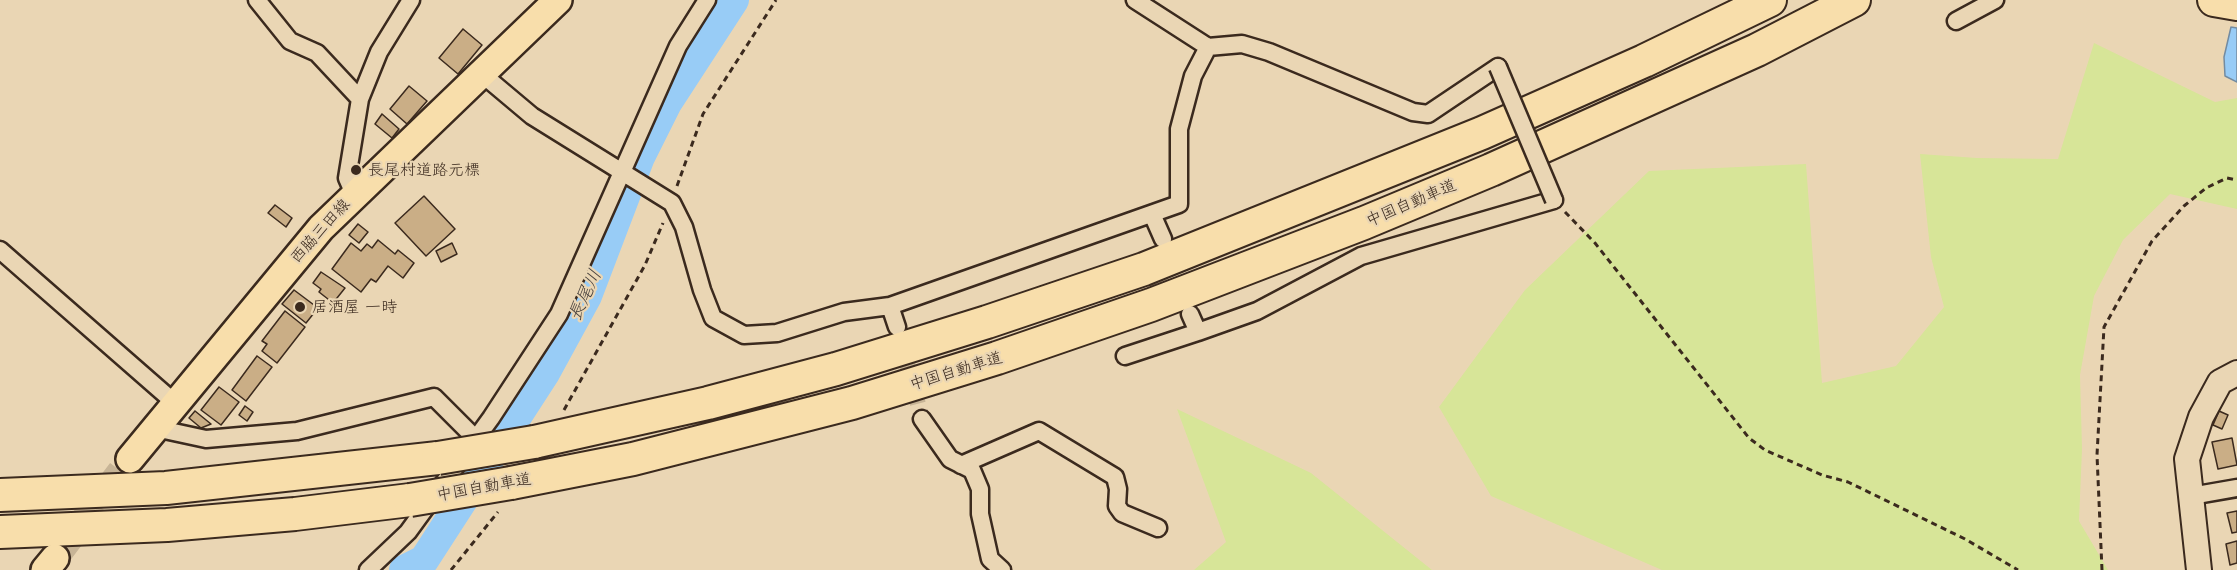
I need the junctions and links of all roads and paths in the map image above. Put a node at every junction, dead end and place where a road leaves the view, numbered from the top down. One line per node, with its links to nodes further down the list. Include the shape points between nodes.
1 (257, 0): 14 (street, via 290,41 317,53)
2 (411, 0): 14 (street, via 379,52)
3 (558, 0): 13 (main road, 西脇三田線)
4 (707, 0): 15 (street, via 678,46)
5 (1135, 0): 12 (street)
6 (1770, 0): 35 (highway, bridge, via 1644,61 1352,186 1133,272 836,369 534,442 438,458 166,488)
7 (1854, 0): 39 (highway, 中国自動車道, bridge, via 1757,50 1364,223 1151,304 852,403 714,440 410,500 190,523)
8 (1995, 0): 11 (street)
9 (2216, 0): 10 (highway)
10 (2237, 2)
11 (1956, 21)
12 (1208, 47): 18 (street, bridge, via 1242,44 1269,52 1413,112 1428,114 1498,67); 19 (street, via 1193,76 1179,129 1179,204)
13 (483, 74): 15 (street, via 532,116); 17 (main road, 西脇三田線)
14 (360, 99): 17 (street, via 347,178)
15 (622, 170): 22 (street, via 672,203 684,227 713,318 744,335 777,333 844,312); 31 (street, via 559,314)
16 (2237, 180): 44 (path, via 2227,178 2206,188 2160,232 2104,327 2097,455)
17 (354, 194): 28 (main road, 西脇三田線)
18 (1554, 200): 25 (street, via 1361,256 1257,311); 43 (path, via 1595,243 1749,438 1765,450 1848,482 1955,534)
19 (1152, 214): 20 (street); 22 (street)
20 (1163, 239)
21 (0, 250): 28 (street)
22 (890, 306): 24 (street)
23 (1190, 314): 25 (street)
24 (897, 327)
25 (1198, 332): 26 (street)
26 (1125, 356)
27 (2237, 374): 36 (street, via 2220,382 2201,417 2187,459)
28 (175, 403): 30 (main road, 西脇三田線)
29 (922, 419): 33 (street, via 950,459)
30 (155, 428): 31 (street, via 206,439 297,432 434,397); 32 (main road, 西脇三田線)
31 (476, 439): 40 (street, via 408,532)
32 (130, 459)
33 (961, 465): 38 (street, via 1039,431 1115,477 1117,506 1122,513); 42 (street, via 972,470 980,489 980,514 990,558)
34 (2237, 489): 36 (street)
35 (0, 495)
36 (2191, 496): 45 (street)
37 (498, 512): 41 (path)
38 (1158, 528)
39 (0, 532)
40 (368, 570)
41 (451, 570)
42 (1002, 570)
43 (2018, 570)
44 (2102, 570)
45 (2199, 570)

